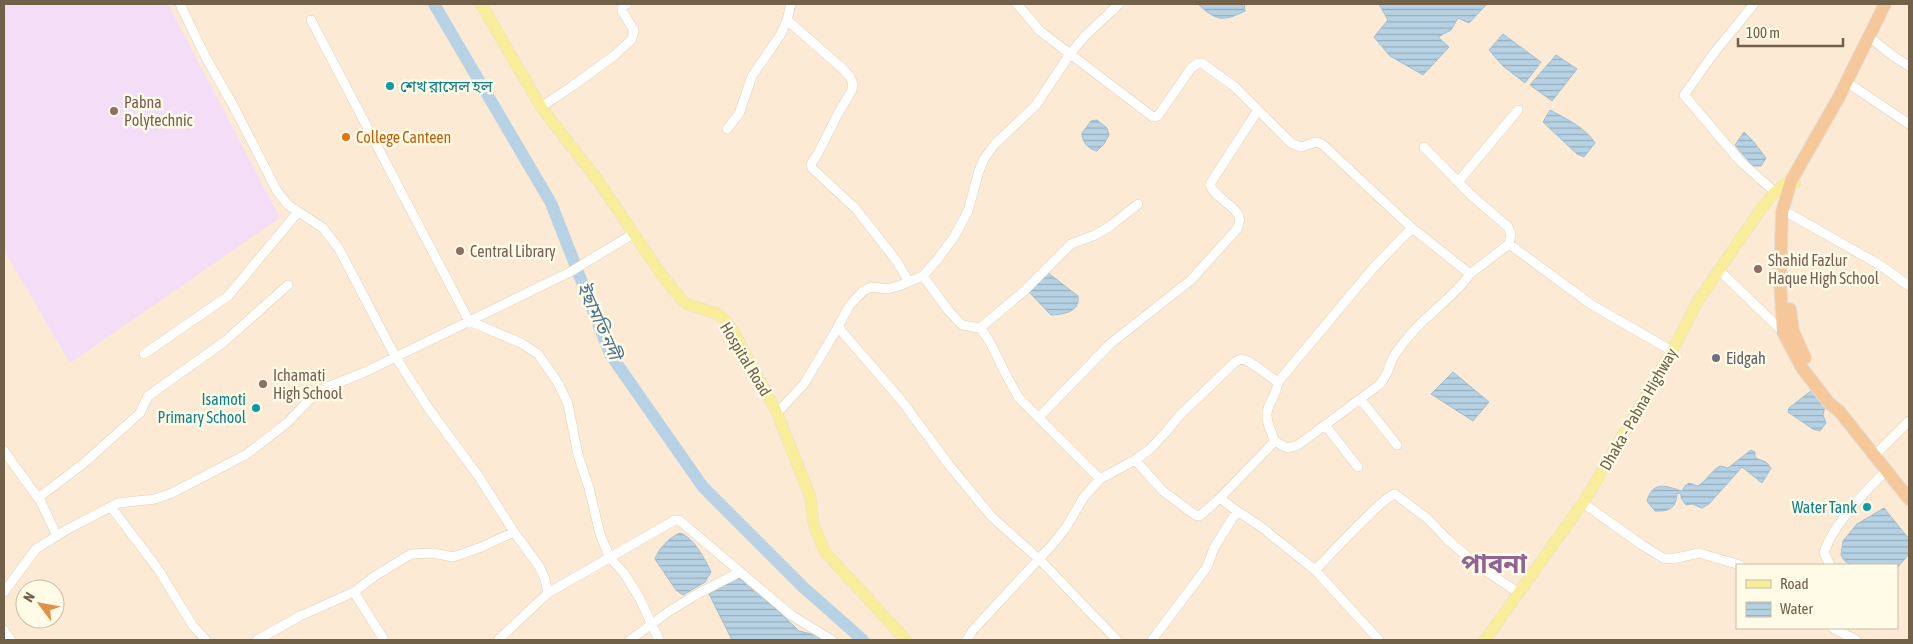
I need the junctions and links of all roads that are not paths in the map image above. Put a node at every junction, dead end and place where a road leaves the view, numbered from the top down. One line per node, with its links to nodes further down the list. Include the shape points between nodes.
1 (180, 4): 26 (street, via 277,191 284,202)
2 (481, 4): 16 (main road, Hospital Road)
3 (627, 4): 16 (street, via 622,11 634,30 632,39 571,88)
4 (791, 4): 11 (street)
5 (1017, 4): 13 (street, via 1040,31)
6 (1119, 4): 13 (street)
7 (1754, 4): 24 (street, via 1684,95 1740,161)
8 (1885, 4): 23 (highway, Dhaka - Pabna Highway)
9 (1891, 4): 12 (highway, Dhaka - Pabna Highway)
10 (311, 20): 37 (street)
11 (787, 20): 20 (street, via 752,76 739,114); 34 (street, via 843,68 853,84 811,164 812,168 856,209)
12 (1873, 40): 14 (street); 15 (highway, Dhaka - Pabna Highway)
13 (1070, 54): 17 (street, via 1154,117 1198,63 1235,87); 33 (street, via 1036,105 994,145 984,159 968,210 954,237)
14 (1909, 66)
15 (1851, 85): 19 (street); 23 (highway, Dhaka - Pabna Highway)
16 (540, 107): 29 (main road, Hospital Road, via 599,182)
17 (1258, 110): 28 (street, via 1296,146 1322,144); 47 (street, via 1210,184 1216,194 1237,212 1240,220 1237,229 1191,280 1110,344)
18 (1518, 110): 22 (street)
19 (1909, 124)
20 (727, 129)
21 (1424, 147): 22 (street)
22 (1458, 182): 30 (street, via 1508,227)
23 (1794, 182): 24 (main road, Dhaka - Pabna Highway); 27 (highway); 40 (highway, via 1783,207 1781,235 1780,280)
24 (1775, 192): 31 (main road, Dhaka - Pabna Highway)
25 (1138, 204): 39 (street, via 1095,235 1071,244 1024,291)
26 (298, 212): 42 (street, via 228,296); 43 (street, via 323,228 339,248)
27 (1790, 214): 36 (street, via 1880,265); 40 (highway)
28 (1412, 228): 32 (street); 44 (street, via 1374,267)
29 (634, 234): 37 (street, via 570,272); 46 (main road, Hospital Road, via 680,298 687,304 718,314 726,321)
30 (1509, 244): 32 (street); 41 (street, via 1592,304)
31 (1718, 270): 40 (street); 41 (main road, Dhaka - Pabna Highway)
32 (1470, 274): 45 (street, via 1456,292 1410,335 1393,358 1385,378)
33 (923, 276): 34 (street); 39 (street, via 962,324)
34 (909, 282): 38 (street, via 888,289 871,287 863,291 849,306)
35 (288, 285): 58 (street, via 224,342 148,396 140,414)
36 (1909, 286)
37 (469, 321): 43 (street); 66 (street, via 521,342 538,354 558,383 568,404 578,455)
38 (838, 327): 46 (street, via 804,384); 67 (street, via 901,400 992,516)
39 (980, 328): 47 (street, via 1020,398)
40 (1788, 331): 53 (highway, via 1802,368)
41 (1672, 351): 61 (main road, Dhaka - Pabna Highway)
42 (144, 354)
43 (395, 356): 62 (street, via 325,388 247,454 172,494 127,501); 64 (street)
44 (1278, 382): 50 (street, via 1267,410); 54 (street, via 1241,359)
45 (1361, 400): 49 (street); 51 (street)
46 (777, 412): 87 (main road, Hospital Road, via 810,496 814,526 825,552)
47 (1039, 417): 57 (street)
48 (1909, 421): 53 (street)
49 (1325, 425): 50 (street, via 1290,449); 55 (street)
50 (1275, 441): 59 (street)
51 (1397, 445)
52 (4, 451): 58 (street)
53 (1875, 455): 56 (highway)
54 (1135, 460): 57 (street); 59 (street, via 1163,491 1195,515 1201,515)
55 (1358, 467)
56 (1887, 470): 60 (highway); 69 (street, via 1869,487 1826,545 1824,553)
57 (1100, 479): 67 (street)
58 (38, 498): 65 (street)
59 (1220, 498): 63 (street)
60 (1909, 499)
61 (1583, 503): 68 (street, via 1663,558 1699,553); 75 (main road, Dhaka - Pabna Highway)
62 (111, 507): 65 (street); 80 (street)
63 (1237, 512): 70 (street); 90 (street, via 1214,548 1207,567)
64 (514, 532): 73 (street, via 453,556 411,554); 74 (street, via 540,566)
65 (57, 536): 72 (street, via 33,552)
66 (610, 558): 71 (street, via 679,520); 74 (street); 76 (street, via 639,597)
67 (1040, 560): 88 (street); 89 (street)
68 (1737, 564)
69 (1830, 564)
70 (1315, 570): 75 (street, via 1378,507 1396,494 1477,565); 91 (street)
71 (740, 572): 76 (street, via 699,593); 86 (street, via 791,615)
72 (4, 592)
73 (354, 592): 81 (street); 82 (street)
74 (548, 593): 83 (street)
75 (1519, 593): 92 (main road, Dhaka - Pabna Highway)
76 (651, 625): 84 (street); 85 (street)
77 (1835, 629): 93 (street)
78 (4, 630): 79 (street)
79 (11, 640)
80 (206, 640)
81 (257, 640)
82 (384, 640)
83 (498, 640)
84 (630, 640)
85 (659, 640)
86 (832, 640)
87 (906, 640)
88 (967, 640)
89 (1118, 640)
90 (1152, 640)
91 (1379, 640)
92 (1486, 640)
93 (1856, 640)

